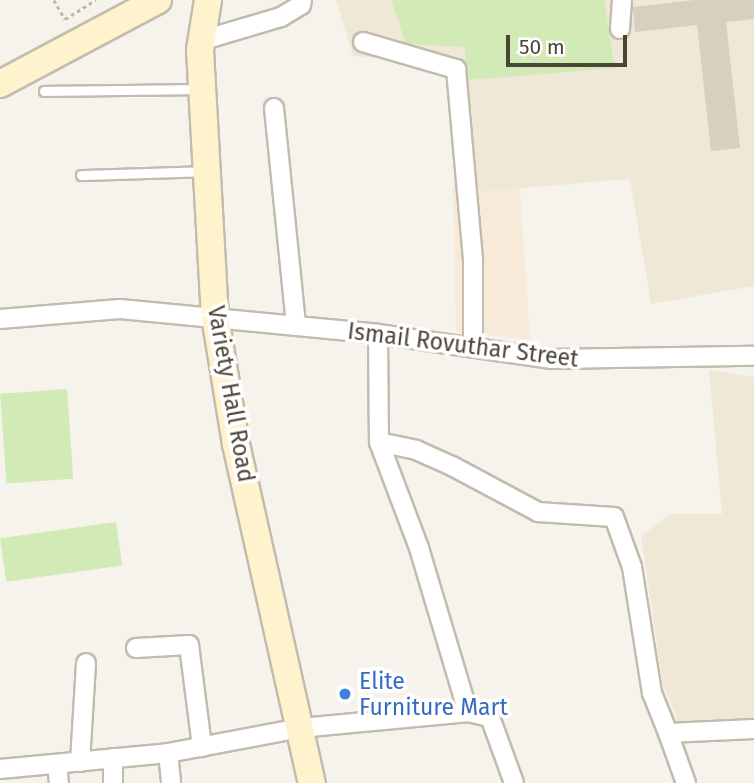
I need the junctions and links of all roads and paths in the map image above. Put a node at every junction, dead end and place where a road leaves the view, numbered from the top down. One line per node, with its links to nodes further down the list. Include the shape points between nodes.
1 (54, 0): 2 (path, via 65,19)
2 (95, 0)
3 (158, 0): 10 (street)
4 (208, 0): 8 (street, Variety Hall Road)
5 (302, 0): 8 (street, via 281,17)
6 (622, 0): 7 (street)
7 (620, 29)
8 (200, 41): 11 (street, Variety Hall Road)
9 (363, 42): 20 (street, via 456,69 473,261)
10 (0, 83)
11 (202, 89): 12 (lane); 14 (street, Variety Hall Road)
12 (44, 91)
13 (274, 108): 18 (street)
14 (207, 171): 15 (lane); 16 (street, Variety Hall Road)
15 (81, 175)
16 (215, 316): 17 (street, Ismail Rovuthar Street, via 120,309); 18 (street, Ismail Rovuthar Street); 26 (street, Variety Hall Road, via 236,444)
17 (0, 318)
18 (296, 325): 19 (street, Ismail Rovuthar Street)
19 (378, 334): 20 (street, Ismail Rovuthar Street); 22 (street)
20 (473, 346): 21 (street, Ismail Rovuthar Street, via 591,361)
21 (754, 356)
22 (379, 442): 25 (street, via 419,548); 28 (street, via 416,450 538,512 614,517 632,567 652,693)
23 (136, 648): 29 (street, via 190,645)
24 (86, 663): 32 (street)
25 (468, 712): 26 (street); 39 (street, via 490,717)
26 (299, 728): 29 (street); 38 (street, Variety Hall Road)
27 (754, 729): 28 (street)
28 (668, 733): 40 (street)
29 (202, 747): 30 (street)
30 (168, 753): 31 (street); 37 (street)
31 (113, 758): 32 (street); 36 (street)
32 (80, 762): 33 (street)
33 (57, 764): 34 (street); 35 (street)
34 (0, 769)
35 (59, 783)
36 (113, 783)
37 (171, 783)
38 (312, 783)
39 (514, 783)
40 (686, 783)

